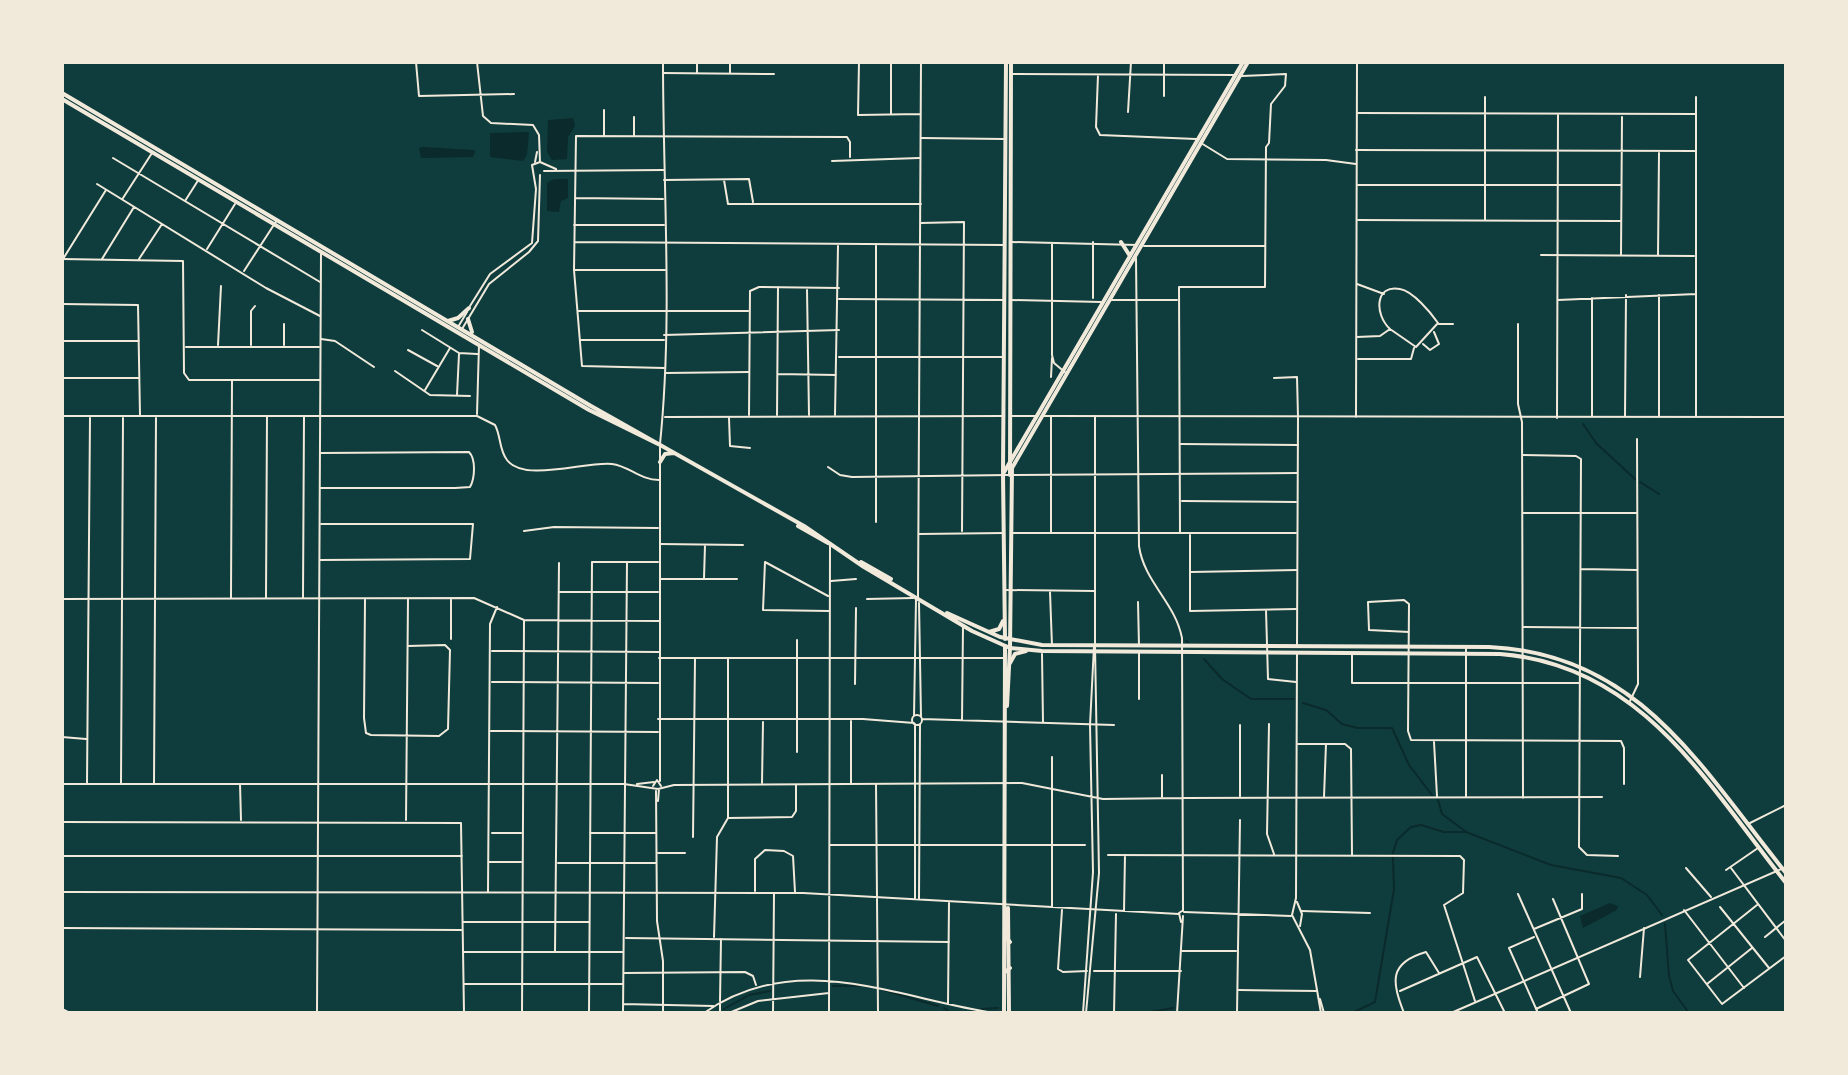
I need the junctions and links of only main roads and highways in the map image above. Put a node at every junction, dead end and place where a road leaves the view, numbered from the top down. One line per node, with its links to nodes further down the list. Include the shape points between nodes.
1 (1009, 62): 14 (main road)
2 (1246, 62): 7 (main road)
3 (62, 96): 4 (main road)
4 (276, 222): 6 (main road); 6 (main road)
5 (1121, 242): 7 (main road)
6 (321, 248): 10 (main road); 11 (main road)
7 (1133, 256): 13 (main road); 13 (main road)
8 (469, 308): 10 (main road)
9 (468, 319): 12 (main road)
10 (448, 321): 11 (main road)
11 (459, 330): 12 (main road); 16 (main road, via 622,429)
12 (476, 337): 16 (main road)
13 (1065, 373): 15 (main road)
14 (1007, 416): 19 (main road); 20 (main road)
15 (1039, 416): 19 (main road); 21 (main road)
16 (660, 444): 17 (main road)
17 (677, 453): 18 (main road, via 665,454); 23 (main road)
18 (660, 462)
19 (1008, 465): 20 (main road); 21 (main road)
20 (1003, 474): 22 (main road)
21 (1010, 475): 22 (main road)
22 (1007, 590): 24 (main road); 26 (main road)
23 (945, 612): 25 (main road); 27 (main road)
24 (1005, 615): 25 (main road, via 999,629); 26 (main road)
25 (988, 632): 26 (main road)
26 (1008, 639): 27 (main road); 28 (main road)
27 (1008, 647): 29 (main road); 30 (main road); 31 (main road)
28 (1052, 648): 29 (main road); 32 (main road, via 1468,650 1522,653 1580,669 1632,698 1669,732)
29 (1031, 651): 30 (main road, via 1015,654)
30 (1010, 663): 31 (main road)
31 (1006, 709): 34 (main road)
32 (1783, 870): 33 (main road)
33 (1786, 883)
34 (1007, 905): 35 (main road); 36 (main road)
35 (1005, 936): 36 (main road); 37 (main road)
36 (1010, 942): 37 (main road)
37 (1007, 970): 38 (main road)
38 (1007, 1013)

